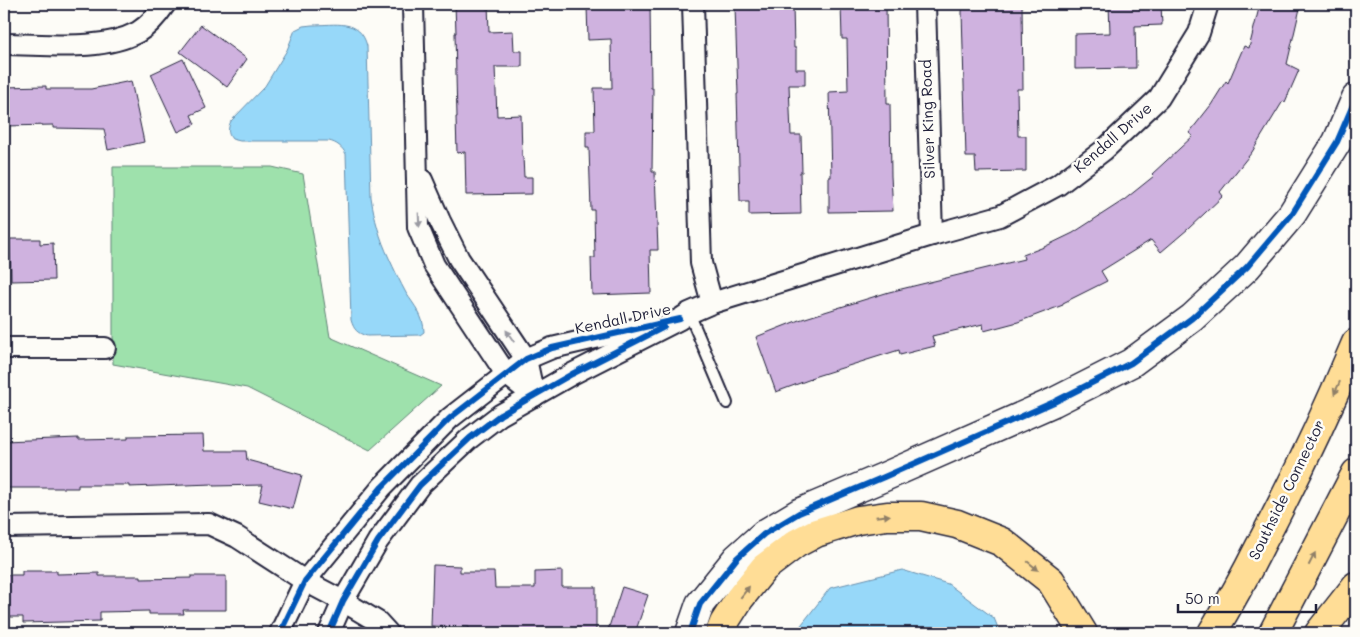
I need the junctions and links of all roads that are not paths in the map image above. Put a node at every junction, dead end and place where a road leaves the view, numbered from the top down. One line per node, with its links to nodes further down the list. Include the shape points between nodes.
1 (165, 4): 6 (street, via 140,31 121,39 92,45)
2 (413, 4): 8 (street)
3 (694, 4): 10 (street, via 701,263)
4 (925, 4): 9 (street, Silver King Road)
5 (1208, 4): 9 (street, Kendall Drive, via 1199,33 1159,98 1104,150 1058,185 1000,216)
6 (4, 44)
7 (1356, 98): 27 (street, via 1337,142 1292,214 1247,267 1192,318 1131,363 1054,402 799,513 764,534 737,558 700,604)
8 (418, 172): 15 (street, one-way to 8, via 459,259); 16 (street, one-way to 16, via 418,227 434,266)
9 (932, 235): 10 (street, Kendall Drive)
10 (712, 303): 11 (street, Kendall Drive)
11 (684, 316): 15 (street, Kendall Drive, via 552,348); 17 (street, Kendall Drive); 18 (lane)
12 (1356, 343): 30 (highway, Southside Connector, one-way to 30, via 1287,494)
13 (4, 348): 14 (street)
14 (105, 348)
15 (526, 359): 16 (street, Kendall Drive); 17 (street)
16 (506, 374): 17 (street); 21 (street, Kendall Drive, via 450,418 389,480)
17 (534, 396): 23 (street, Kendall Drive, via 500,414 420,485 378,541)
18 (727, 403)
19 (1356, 473): 31 (highway, one-way to 19)
20 (4, 527): 21 (street, via 208,524 238,537)
21 (305, 581): 23 (street); 24 (street, Kendall Drive)
22 (1356, 586): 32 (highway)
23 (343, 601): 25 (street, Kendall Drive); 26 (street, via 378,622)
24 (280, 633)
25 (329, 633)
26 (388, 633)
27 (690, 633)
28 (720, 633): 29 (highway, one-way to 29, via 740,598 764,568 797,543 816,533 858,520 888,516 921,516 957,524 1002,542 1051,581)
29 (1083, 633)
30 (1212, 633)
31 (1273, 633)
32 (1319, 633)

